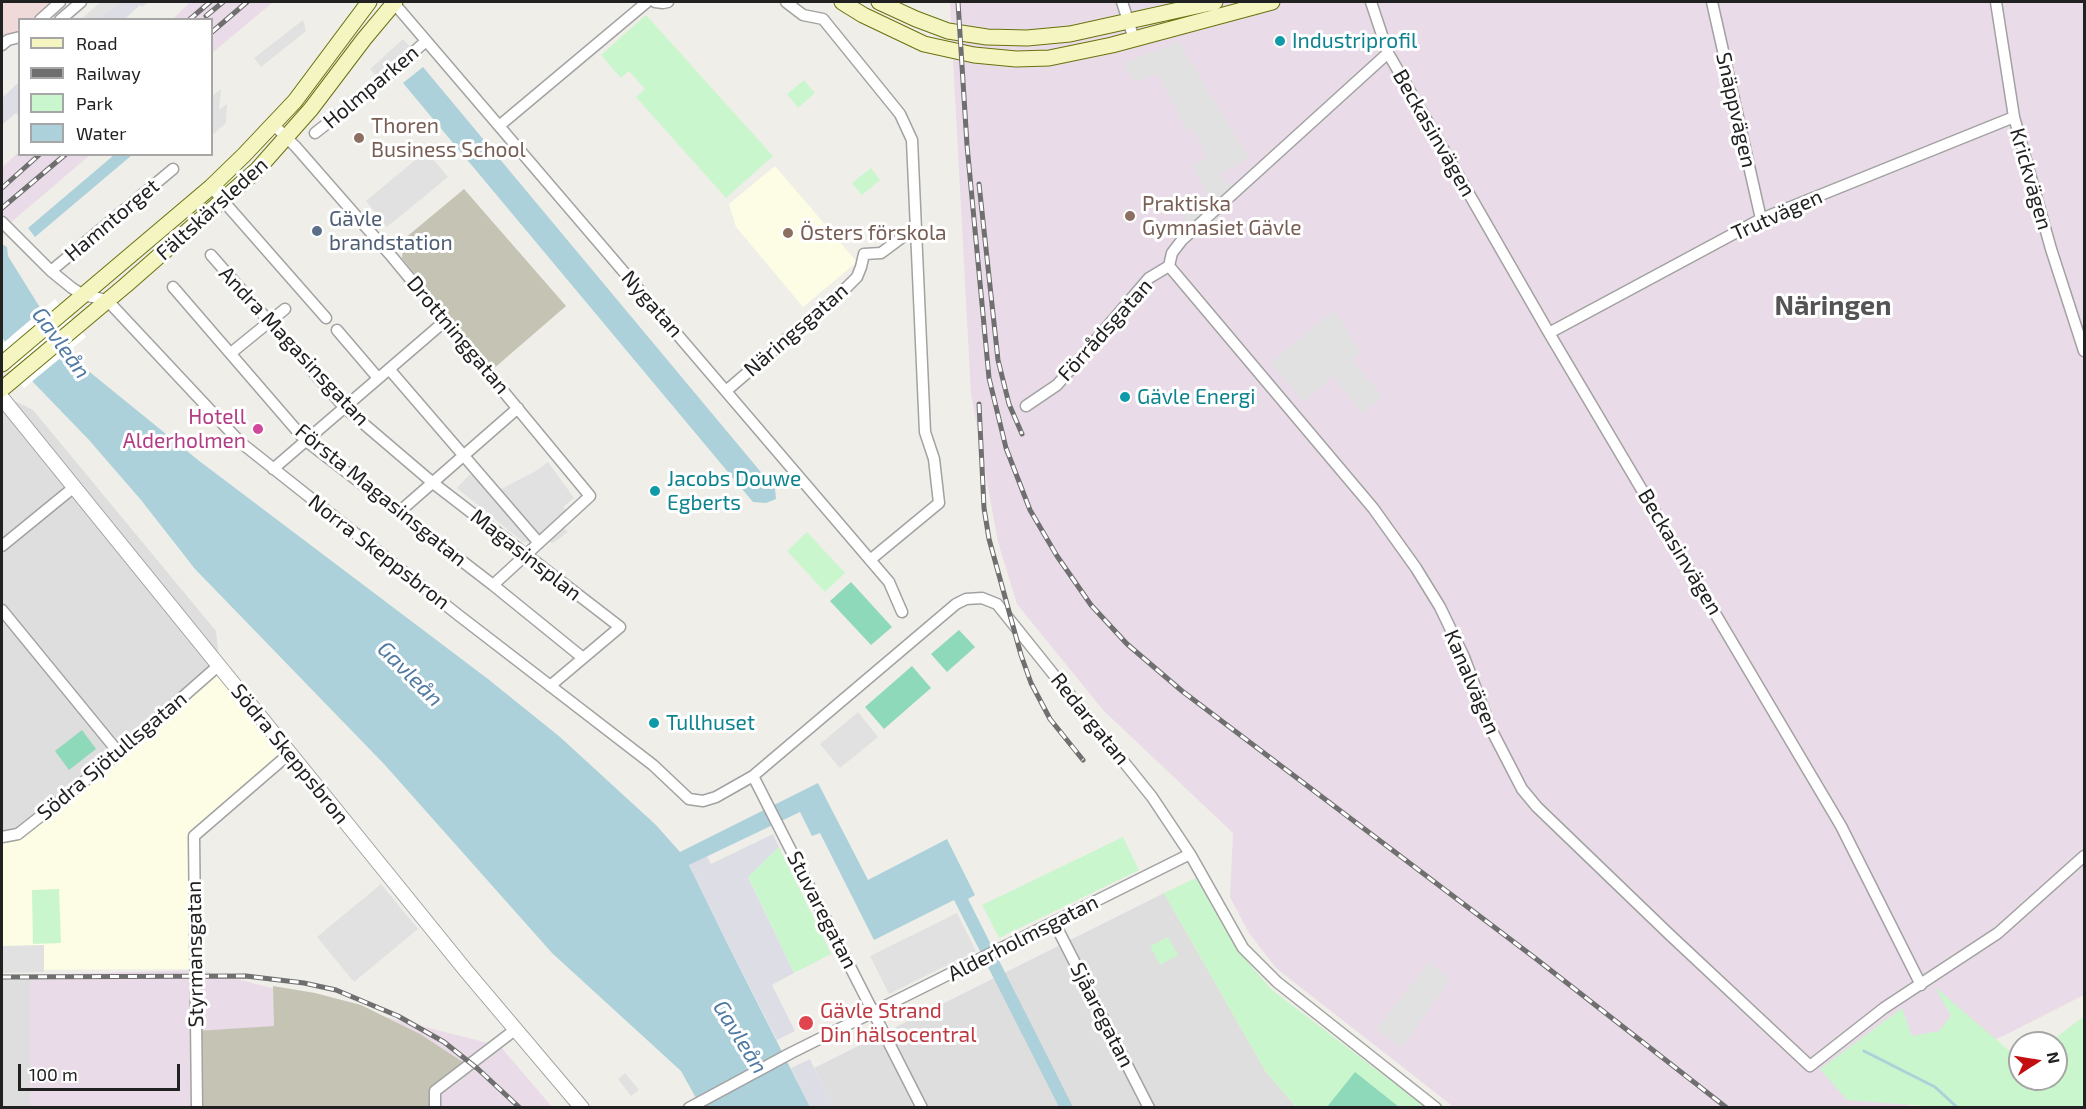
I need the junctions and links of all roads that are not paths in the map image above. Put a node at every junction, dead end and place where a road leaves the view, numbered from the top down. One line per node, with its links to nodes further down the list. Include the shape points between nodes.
1 (60, 2): 17 (street)
2 (81, 2): 18 (street)
3 (369, 2): 24 (main road, Fältskärsleden)
4 (394, 2): 21 (street, Nygatan); 27 (main road, Fältskärsleden)
5 (647, 2): 25 (street)
6 (655, 2): 7 (street)
7 (668, 2)
8 (786, 2): 33 (street, via 803,15 823,19 900,114 912,140)
9 (842, 2): 20 (main road, via 924,44 974,55 1049,58)
10 (879, 2): 19 (main road, via 948,31 987,37 1070,34)
11 (1122, 2): 19 (street)
12 (1215, 2): 19 (main road)
13 (1272, 2): 20 (main road)
14 (1371, 2): 22 (street, Beckasinvägen)
15 (1712, 2): 31 (street, Snäppvägen)
16 (1996, 2): 23 (street, Krickvägen)
17 (42, 18)
18 (62, 18)
19 (1129, 22): 20 (street)
20 (1134, 39)
21 (426, 41): 25 (street, Nygatan); 26 (street, Holmparken)
22 (1388, 53): 35 (street, Förrådsgatan, via 1182,240 1172,253); 45 (street, Beckasinvägen)
23 (2014, 117): 31 (street, Trutvägen); 46 (street, Krickvägen)
24 (274, 125): 27 (street, Drottninggatan); 29 (main road, Fältskärsleden)
25 (499, 126): 52 (street, Nygatan)
26 (315, 133)
27 (287, 138): 30 (main road, Fältskärsleden); 43 (street, Drottninggatan)
28 (173, 169): 36 (street, Hamntorget)
29 (211, 187): 30 (street); 38 (main road, Fältskärsleden)
30 (224, 201): 39 (main road, Fältskärsleden); 41 (street)
31 (1761, 219): 45 (street, Trutvägen)
32 (2, 222): 36 (street)
33 (916, 227): 52 (street, Näringsgatan, via 880,253 864,254 857,277 847,287); 66 (street, via 925,432 939,503)
34 (211, 255): 42 (street, Andra Magasinsgatan)
35 (1169, 266): 54 (street, Förrådsgatan, via 1149,278 1057,385); 81 (street, Kanalvägen, via 1373,508 1416,568 1440,607 1491,729 1522,789 1670,936 1810,1066 1884,1008)
36 (51, 271): 38 (street)
37 (173, 287): 47 (street, Första Magasinsgatan)
38 (83, 295): 39 (street); 48 (main road, Fältskärsleden)
39 (107, 300): 51 (main road, Fältskärsleden); 59 (street, Norra Skeppsbron, via 240,442)
40 (285, 309): 42 (street)
41 (326, 318)
42 (270, 321): 47 (street); 55 (street, Andra Magasinsgatan)
43 (445, 321): 49 (street); 56 (street, Drottninggatan)
44 (336, 330): 50 (street)
45 (1549, 333): 81 (street, Beckasinvägen, via 1841,826)
46 (2085, 351)
47 (231, 353): 57 (street, Första Magasinsgatan)
48 (2, 363)
49 (389, 369): 50 (street); 58 (street)
50 (378, 378): 55 (street)
51 (2, 389)
52 (726, 391): 66 (street, Nygatan)
53 (2, 398): 61 (street, Södra Skeppsbron)
54 (1026, 406)
55 (344, 407): 57 (street); 60 (street, Andra Magasinsgatan)
56 (518, 408): 58 (street); 63 (street, Drottninggatan, via 590,496)
57 (305, 440): 59 (street); 62 (street, Första Magasinsgatan)
58 (462, 456): 60 (street); 63 (street)
59 (273, 469): 72 (street, Norra Skeppsbron)
60 (433, 483): 62 (street); 65 (street, Magasinsplan)
61 (73, 488): 64 (street); 71 (street, Södra Skeppsbron)
62 (399, 512): 67 (street, Första Magasinsgatan)
63 (538, 543): 65 (street)
64 (2, 546)
65 (526, 556): 67 (street); 70 (street, Magasinsplan, via 620,627)
66 (870, 560): 69 (street, Nygatan, via 889,582)
67 (493, 585): 70 (street, Första Magasinsgatan)
68 (2, 610): 73 (street)
69 (902, 612)
70 (584, 658): 72 (street)
71 (218, 666): 73 (street, Södra Sjötullsgatan); 74 (street, Södra Skeppsbron)
72 (550, 686): 76 (street, Norra Skeppsbron, via 653,765)
73 (119, 753): 77 (street, Södra Sjötullsgatan, via 18,834)
74 (289, 754): 83 (street, Södra Skeppsbron); 84 (street, Styrmansgatan, via 194,836)
75 (753, 776): 76 (street, Redargatan, via 716,797 704,801); 78 (street, Redargatan, via 945,612 966,599 982,598 997,604 1010,619 1152,797); 82 (street, Stuvaregatan)
76 (689, 799)
77 (2, 837)
78 (1190, 854): 80 (street, Alderholmsgatan); 90 (street, Redargatan, via 1243,948 1277,982)
79 (2085, 856): 81 (street, via 1998,933)
80 (1054, 922): 82 (street, Alderholmsgatan); 89 (street, Sjåaregatan)
81 (1921, 985)
82 (873, 1012): 87 (street, Alderholmsgatan); 88 (street, Stuvaregatan)
83 (516, 1029): 85 (street, via 435,1091); 86 (street, Södra Skeppsbron)
84 (197, 1107)
85 (435, 1107)
86 (582, 1107)
87 (690, 1107)
88 (922, 1107)
89 (1149, 1107)
90 (1436, 1107)

